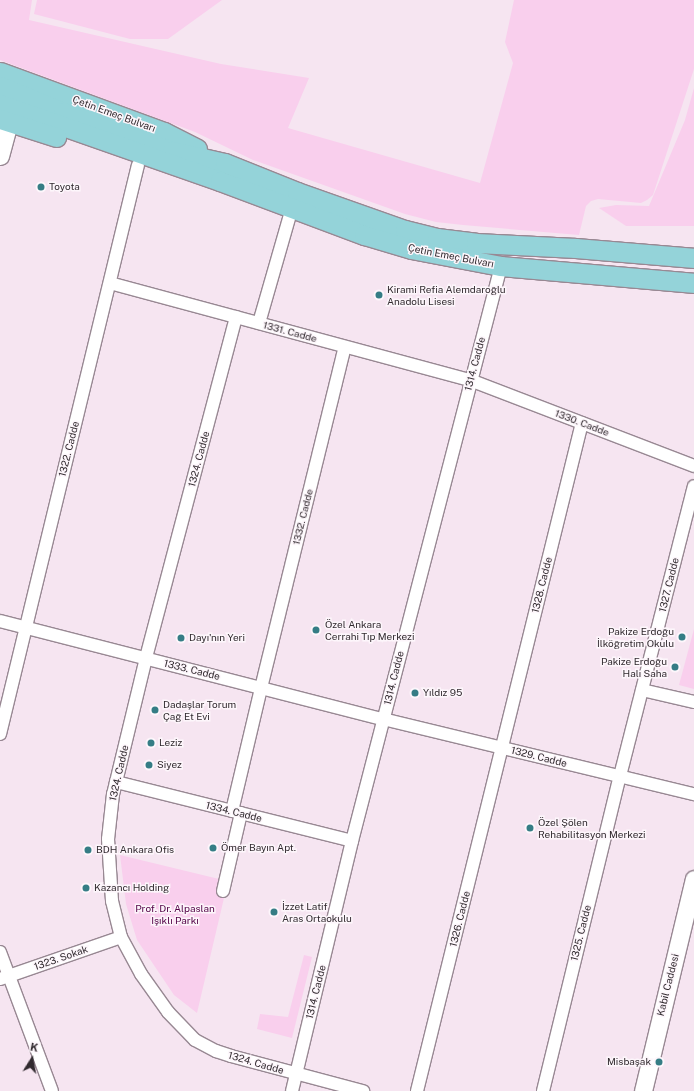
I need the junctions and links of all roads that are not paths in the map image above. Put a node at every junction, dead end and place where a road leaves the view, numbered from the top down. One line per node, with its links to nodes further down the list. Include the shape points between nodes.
1 (0, 72): 7 (main road, Çetin Emeç Bulvarı, via 164,132)
2 (0, 86): 7 (main road, Çetin Emeç Bulvarı)
3 (0, 104): 7 (main road, Çetin Emeç Bulvarı)
4 (4, 120): 5 (main road); 6 (main road, Çetin Emeç Bulvarı)
5 (0, 156)
6 (138, 165): 7 (main road, Çetin Emeç Bulvarı); 12 (street, 1322. Cadde)
7 (223, 172): 8 (main road, Çetin Emeç Bulvarı); 9 (main road, Çetin Emeç Bulvarı, via 297,192 406,230 437,238)
8 (292, 208): 10 (main road, Çetin Emeç Bulvarı, via 364,235 411,249); 16 (street)
9 (694, 258)
10 (501, 266): 11 (main road, Çetin Emeç Bulvarı); 18 (street, 1314. Cadde)
11 (649, 279): 13 (main road, Çetin Emeç Bulvarı); 14 (main road)
12 (110, 283): 15 (street, 1331. Cadde); 23 (street, 1322. Cadde)
13 (694, 283)
14 (694, 292)
15 (236, 317): 16 (street, 1331. Cadde); 24 (street, 1324. Cadde)
16 (259, 323): 17 (street, 1331. Cadde)
17 (345, 347): 18 (street, 1331. Cadde); 25 (street, 1332. Cadde)
18 (470, 380): 19 (street, 1330. Cadde); 28 (street, 1314. Cadde)
19 (582, 423): 20 (street, 1330. Cadde); 30 (street, 1328. Cadde)
20 (694, 466)
21 (694, 486): 26 (street, 1327. Cadde)
22 (0, 621): 23 (street, 1333. Cadde)
23 (25, 628): 24 (street, 1333. Cadde); 29 (street, 1322. Cadde)
24 (146, 658): 25 (street, 1333. Cadde); 32 (street, 1324. Cadde)
25 (260, 688): 28 (street, 1333. Cadde); 34 (street, 1332. Cadde)
26 (642, 690): 27 (street); 31 (street, 1327. Cadde)
27 (694, 702)
28 (384, 719): 30 (street, 1329. Cadde); 35 (street, 1314. Cadde)
29 (0, 734)
30 (503, 748): 31 (street, 1329. Cadde); 45 (street, 1326. Cadde)
31 (620, 776): 33 (street, 1329. Cadde); 46 (street, 1325. Cadde)
32 (116, 782): 34 (street, 1334. Cadde); 38 (street, 1324. Cadde, via 108,826 107,854 112,901)
33 (694, 794)
34 (237, 812): 35 (street, 1334. Cadde); 37 (street, 1332. Cadde)
35 (352, 841): 41 (street, 1314. Cadde)
36 (694, 879): 47 (main road, Kabil Caddesi)
37 (223, 891)
38 (121, 937): 40 (street, 1323. Sokak); 41 (street, 1324. Cadde, via 141,974 168,1012 195,1040 224,1054)
39 (0, 952): 40 (street)
40 (4, 978): 42 (street)
41 (296, 1074): 43 (street, 1314. Cadde); 44 (street, 1324. Cadde)
42 (52, 1091)
43 (292, 1091)
44 (363, 1091)
45 (417, 1091)
46 (543, 1091)
47 (643, 1091)

